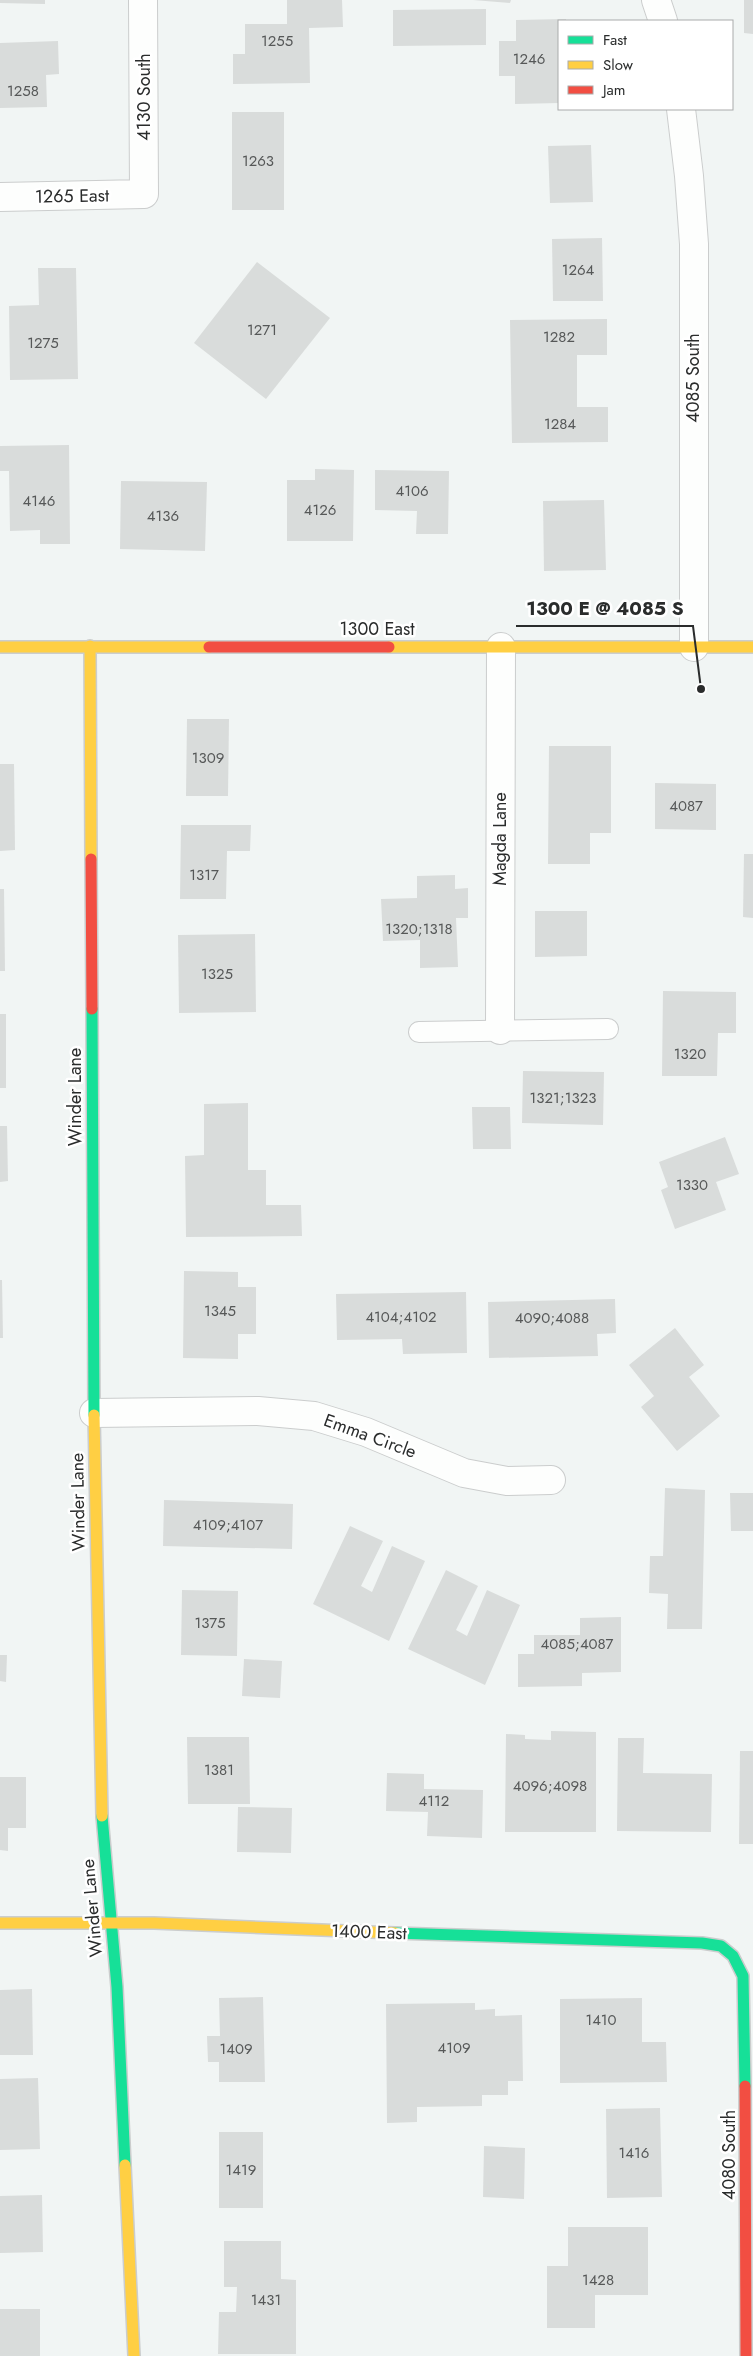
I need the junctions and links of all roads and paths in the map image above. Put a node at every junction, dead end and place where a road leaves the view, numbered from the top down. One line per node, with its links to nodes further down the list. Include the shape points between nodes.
1 (143, 0): 5 (street, 4130 South)
2 (656, 0): 3 (street)
3 (663, 20)
4 (681, 110): 10 (street, 4085 South, via 694,244)
5 (144, 194): 6 (street, 1265 East)
6 (0, 197)
7 (0, 646): 8 (street, 1300 East)
8 (90, 646): 9 (street, 1300 East); 15 (street, Winder Lane)
9 (501, 647): 10 (street, 1300 East); 13 (street, Magda Lane)
10 (694, 647): 11 (street, 1300 East)
11 (753, 647)
12 (608, 1029): 13 (lane)
13 (500, 1030): 14 (lane)
14 (419, 1032)
15 (94, 1413): 16 (street, Emma Circle, via 258,1411 314,1416 366,1432 464,1473 507,1481); 18 (street, Winder Lane, via 100,1794)
16 (551, 1480)
17 (0, 1923): 18 (street, 1400 East)
18 (110, 1923): 19 (street, 1400 East, via 702,1943 720,1946); 21 (street, Winder Lane, via 117,1987)
19 (733, 1956): 20 (street, 4080 South, via 743,1976)
20 (750, 2153): 22 (street, 4080 South)
21 (134, 2356)
22 (746, 2356)

